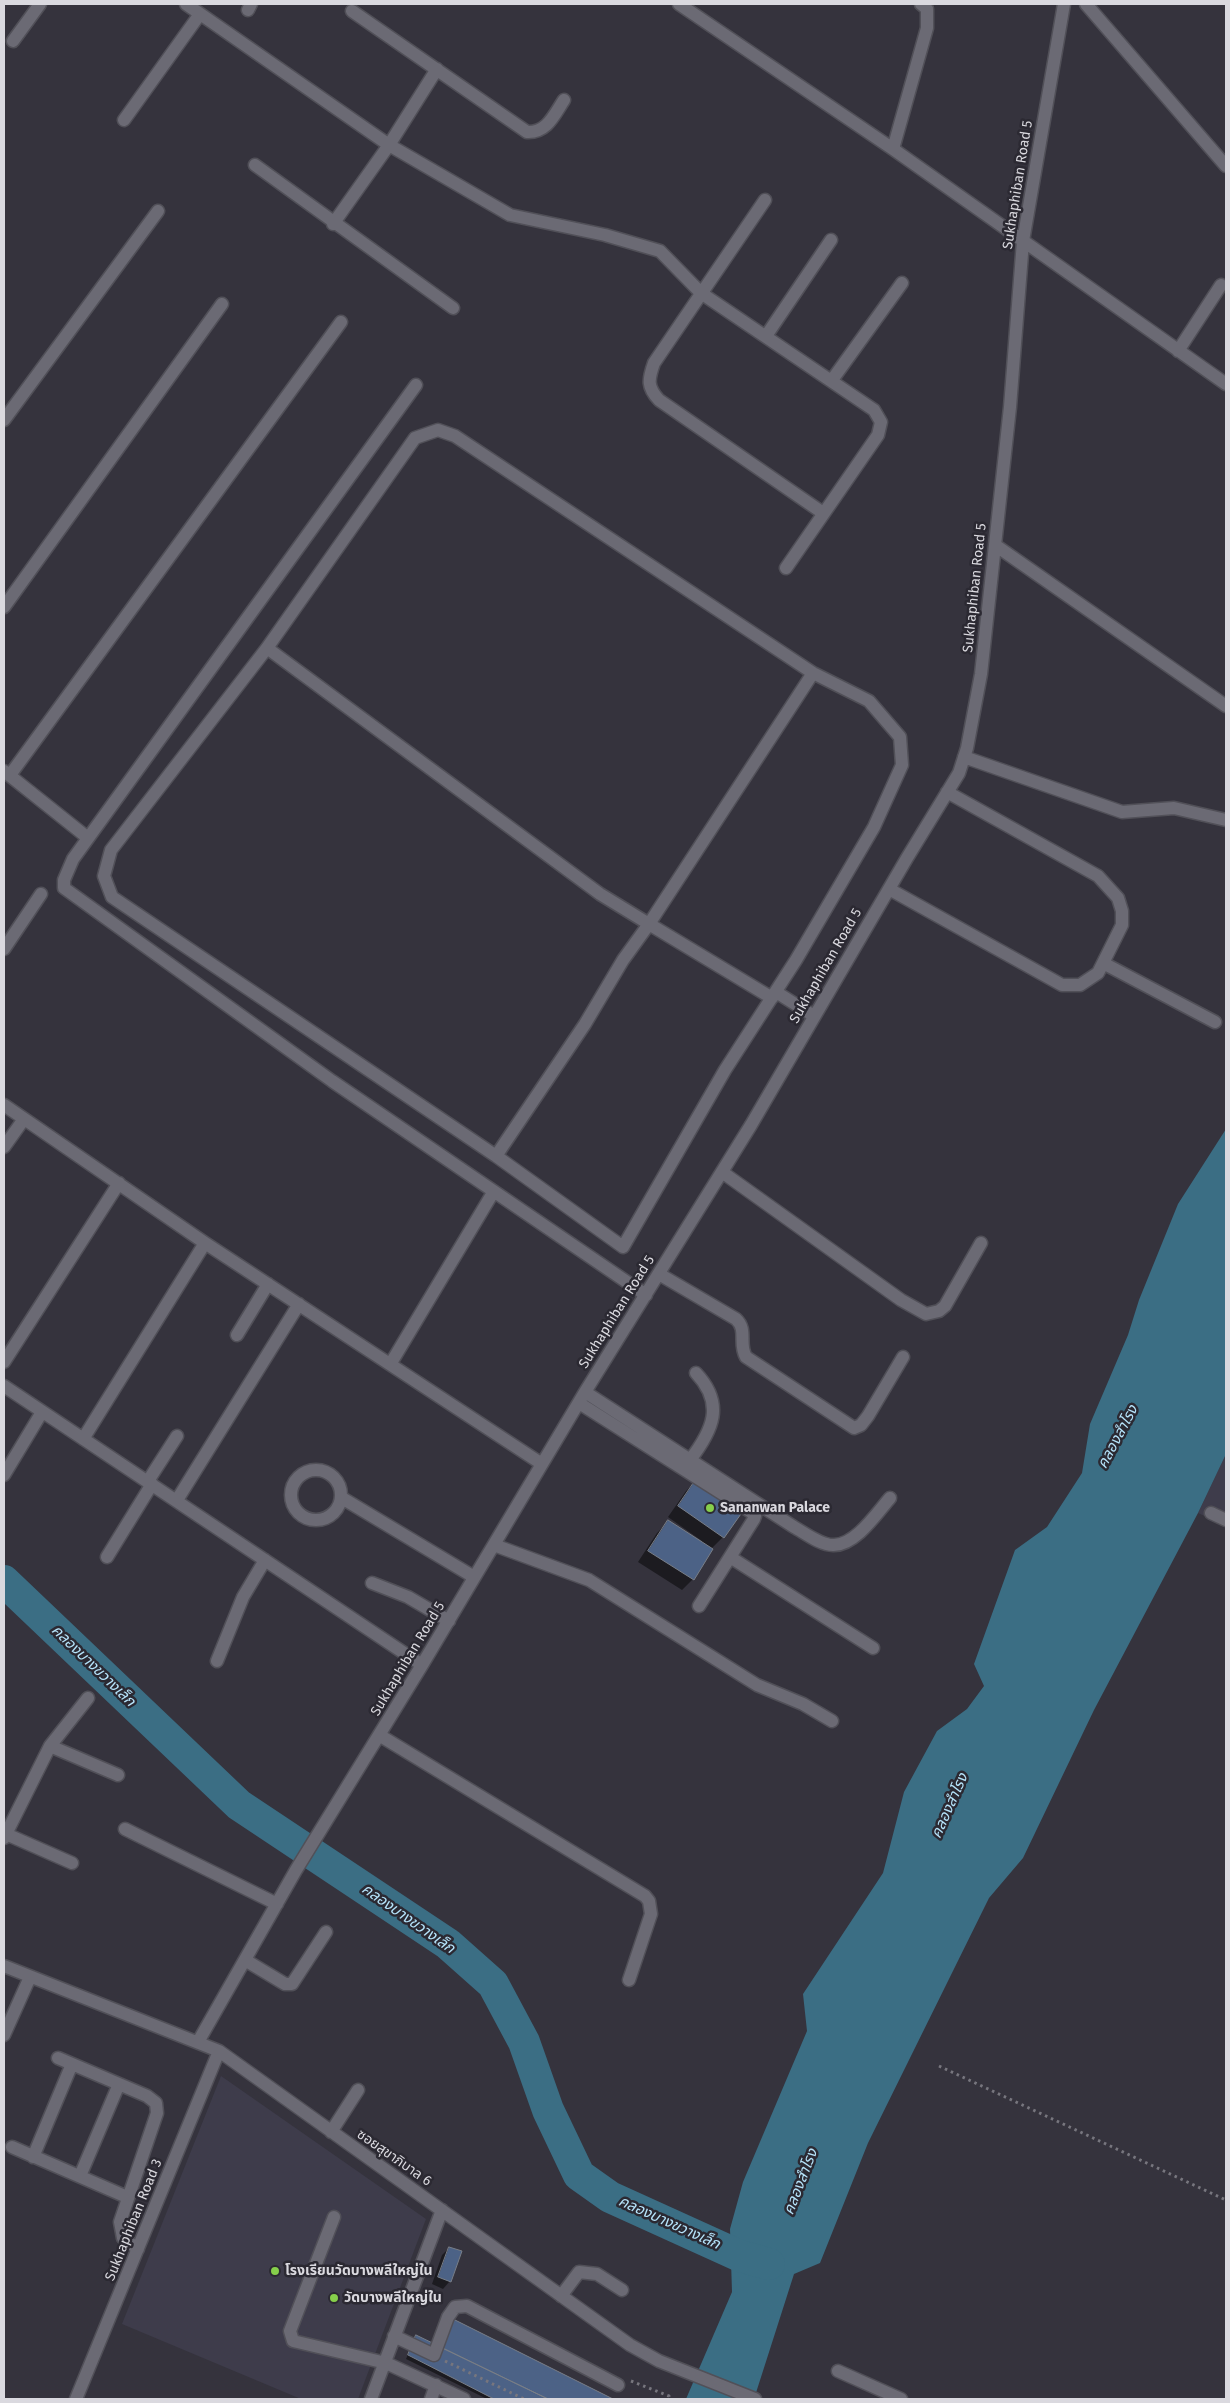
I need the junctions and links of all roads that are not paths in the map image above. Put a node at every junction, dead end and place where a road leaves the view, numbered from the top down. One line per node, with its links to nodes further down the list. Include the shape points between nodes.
1 (40, 4): 9 (street)
2 (186, 4): 8 (street)
3 (678, 4): 14 (street)
4 (921, 4): 14 (street, via 927,9 927,28)
5 (1064, 4): 21 (street, Sukhaphiban Road 5)
6 (1086, 4): 16 (street)
7 (352, 11): 10 (street)
8 (200, 14): 12 (street); 13 (street)
9 (13, 42)
10 (437, 69): 11 (street, via 527,132 537,133 546,127); 13 (street)
11 (564, 100)
12 (124, 120)
13 (389, 145): 19 (street); 24 (street, via 510,215 605,235 660,251)
14 (893, 149): 21 (street)
15 (255, 165): 19 (street)
16 (1226, 166)
17 (765, 200): 24 (street)
18 (158, 211): 33 (street)
19 (333, 224): 26 (street)
20 (831, 240): 28 (street)
21 (1023, 241): 29 (street); 35 (street, Sukhaphiban Road 5)
22 (902, 283): 30 (street)
23 (1221, 285): 29 (street)
24 (701, 293): 28 (street); 34 (street, via 654,363 648,378 649,389 660,400)
25 (222, 304): 37 (street)
26 (453, 308)
27 (341, 322): 42 (street)
28 (766, 336): 30 (street)
29 (1178, 351): 31 (street)
30 (832, 380): 34 (street, via 874,410 881,422 878,435)
31 (1226, 384)
32 (416, 385): 45 (street)
33 (4, 420)
34 (823, 513): 36 (street)
35 (995, 545): 40 (street); 41 (street, Sukhaphiban Road 5, via 980,674)
36 (786, 568)
37 (4, 606)
38 (267, 648): 39 (street, via 415,438 438,430 455,436); 48 (street, via 600,894); 57 (street, via 111,850 104,876 112,897)
39 (813, 673): 48 (street); 51 (street, via 869,701 900,737 902,765 874,827)
40 (1226, 706)
41 (964, 757): 43 (street, Sukhaphiban Road 5); 44 (street, via 1122,812 1174,808)
42 (7, 773): 45 (street)
43 (947, 792): 46 (street, Sukhaphiban Road 5); 50 (street, via 1098,876 1118,898 1122,911 1122,925)
44 (1226, 820)
45 (88, 838): 65 (street, via 64,880 68,893 332,1081)
46 (889, 889): 50 (street, via 1062,985 1080,984 1098,973); 52 (street, Sukhaphiban Road 5)
47 (41, 894): 49 (street)
48 (649, 924): 51 (street); 57 (street)
49 (4, 949)
50 (1104, 963): 53 (street)
51 (774, 995): 52 (street); 57 (street, via 725,1070 623,1247)
52 (814, 1016): 58 (street, Sukhaphiban Road 5)
53 (1215, 1022)
54 (4, 1105): 55 (street)
55 (24, 1119): 56 (street); 59 (street)
56 (4, 1147)
57 (496, 1156)
58 (722, 1172): 61 (street, via 901,1300 926,1314 945,1306); 63 (street, Sukhaphiban Road 5)
59 (120, 1184): 62 (street); 69 (street)
60 (491, 1196): 70 (street)
61 (981, 1242)
62 (205, 1243): 64 (street); 77 (street)
63 (658, 1274): 65 (street, Sukhaphiban Road 5); 68 (street, via 736,1318 742,1324 742,1350 746,1357 854,1428 868,1416)
64 (268, 1284): 66 (street); 67 (street)
65 (646, 1295): 73 (street, Sukhaphiban Road 5)
66 (299, 1304): 70 (street); 84 (street)
67 (237, 1335)
68 (903, 1356)
69 (4, 1362)
70 (391, 1363): 79 (street)
71 (696, 1373): 78 (street, via 714,1401 713,1416 704,1441)
72 (4, 1386): 75 (street)
73 (585, 1392): 74 (street, Sukhaphiban Road 5); 78 (street)
74 (578, 1403): 79 (street, Sukhaphiban Road 5); 88 (street, via 755,1516)
75 (42, 1412): 77 (street); 80 (street)
76 (177, 1436): 81 (street)
77 (83, 1439): 81 (street)
78 (690, 1460): 83 (street, via 794,1527 832,1546 842,1544 864,1529)
79 (542, 1464): 87 (street, Sukhaphiban Road 5)
80 (4, 1475)
81 (150, 1483): 84 (street); 89 (street)
82 (342, 1498): 82 (street, via 340,1486 324,1471 302,1474 294,1482 291,1493 299,1514 309,1520 320,1521 330,1517); 91 (street)
83 (890, 1498)
84 (177, 1500): 90 (street)
85 (1211, 1513): 86 (street)
86 (1226, 1520)
87 (494, 1545): 91 (street, Sukhaphiban Road 5); 99 (street, via 589,1580 757,1685 803,1704)
88 (730, 1556): 93 (street); 95 (street)
89 (106, 1557)
90 (265, 1560): 96 (street, via 243,1597); 97 (street)
91 (474, 1577): 94 (street, Sukhaphiban Road 5)
92 (372, 1583): 94 (street, via 408,1597)
93 (699, 1606)
94 (449, 1621): 97 (street, Sukhaphiban Road 5)
95 (873, 1648)
96 (217, 1661)
97 (422, 1665): 100 (street, Sukhaphiban Road 5)
98 (88, 1698): 101 (street)
99 (832, 1722)
100 (379, 1735): 106 (street, Sukhaphiban Road 5); 111 (street, via 645,1896 651,1914)
101 (50, 1746): 102 (street); 104 (street)
102 (118, 1775)
103 (125, 1829): 106 (street)
104 (5, 1836): 105 (street)
105 (72, 1863)
106 (277, 1904): 108 (street, Sukhaphiban Road 5)
107 (326, 1932): 108 (street, via 292,1984 285,1984)
108 (245, 1960): 113 (street, Sukhaphiban Road 5)
109 (4, 1966): 110 (street, ซอยสุขาภิบาล 6)
110 (30, 1977): 112 (street); 113 (street, ซอยสุขาภิบาล 6)
111 (629, 1980)
112 (4, 2035)
113 (198, 2042): 114 (street, ซอยสุขาภิบาล 6)
114 (219, 2052): 119 (street, ซอยสุขาภิบาล 6); 126 (street, Sukhaphiban Road 3)
115 (58, 2058): 116 (street)
116 (72, 2064): 117 (street); 121 (street)
117 (119, 2084): 122 (street); 123 (street, via 147,2096 156,2103 157,2113)
118 (358, 2090): 119 (street)
119 (332, 2132): 124 (street, ซอยสุขาภิบาล 6)
120 (12, 2147): 121 (street)
121 (32, 2156): 122 (street)
122 (80, 2176): 123 (street)
123 (127, 2197): 126 (street, via 120,2231 123,2238)
124 (442, 2210): 128 (street, ซอยสุขาภิบาล 6); 129 (street)
125 (334, 2217): 130 (street, via 290,2337 293,2341)
126 (138, 2248): 135 (street, Sukhaphiban Road 3)
127 (622, 2290): 128 (street, via 597,2274 579,2272)
128 (561, 2296): 138 (street, ซอยสุขาภิบาล 6, via 630,2345 659,2361)
129 (394, 2336): 130 (street); 132 (street, via 434,2355 448,2316 455,2308 467,2306)
130 (386, 2363): 133 (street); 136 (street)
131 (838, 2371): 139 (street)
132 (622, 2382)
133 (436, 2385): 134 (street); 137 (street)
134 (456, 2397)
135 (76, 2399)
136 (371, 2399)
137 (431, 2399)
138 (755, 2399)
139 (901, 2399)

